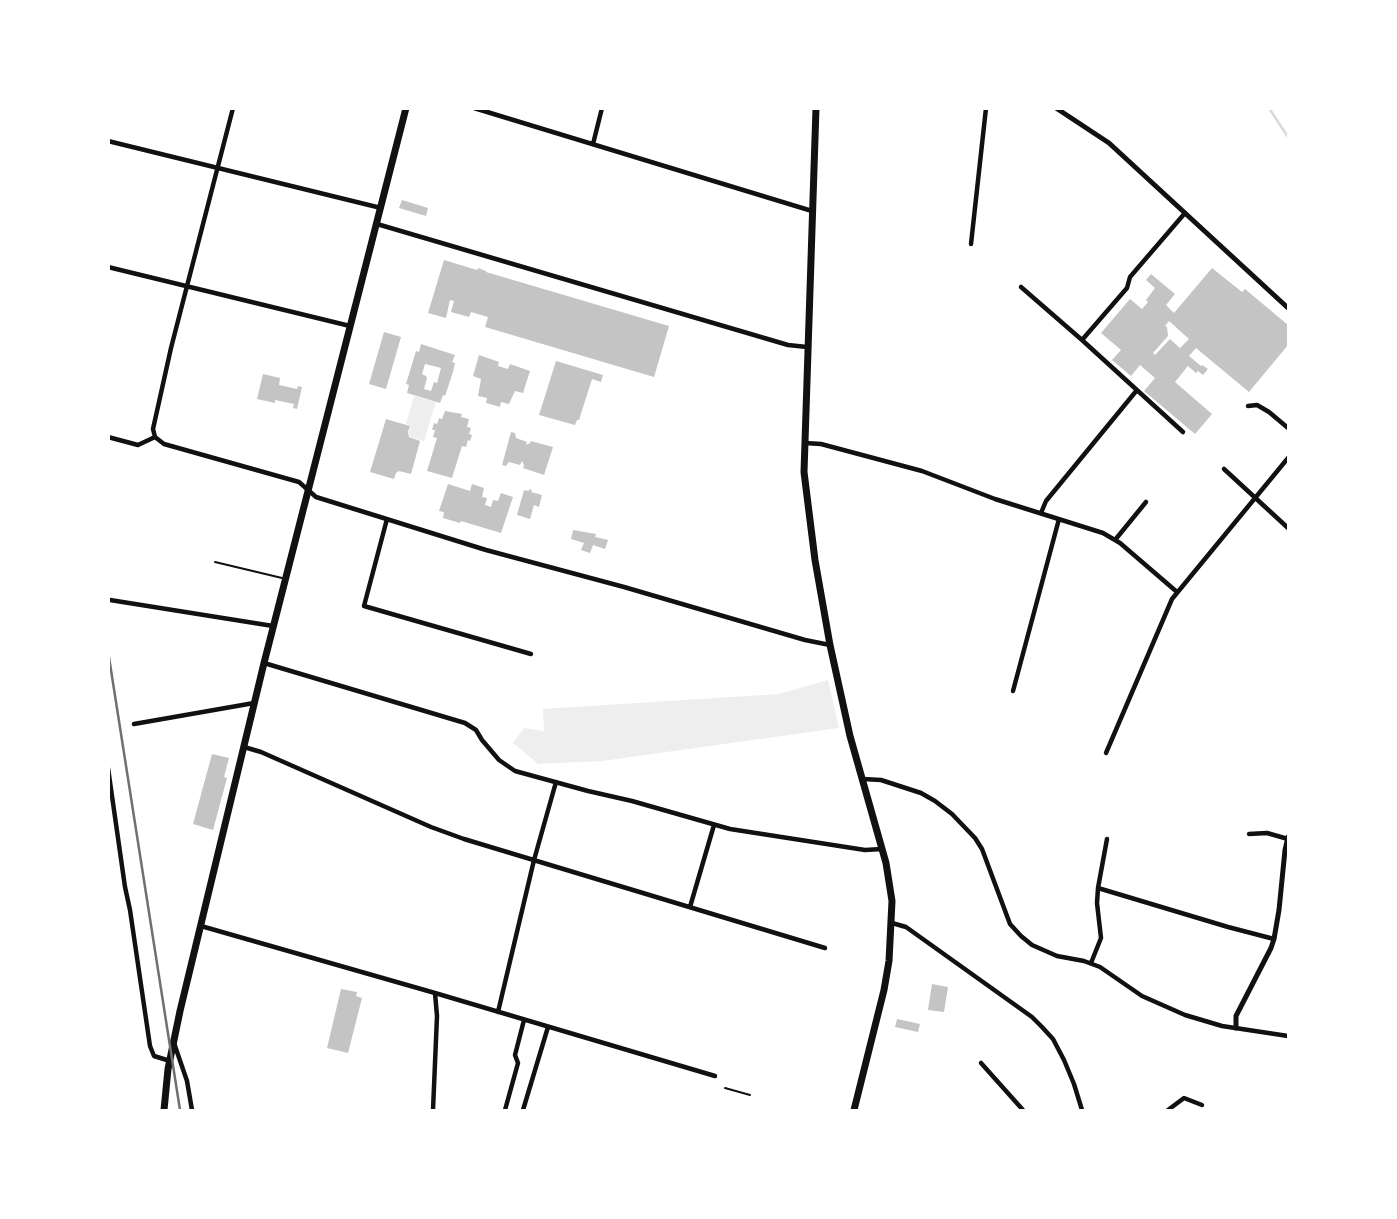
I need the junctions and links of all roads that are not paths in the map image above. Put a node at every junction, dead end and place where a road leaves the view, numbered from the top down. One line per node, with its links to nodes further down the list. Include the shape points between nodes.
1 (233, 108): 10 (street)
2 (406, 108): 11 (main road)
3 (474, 108): 9 (street)
4 (602, 108): 9 (street)
5 (816, 108): 12 (main road)
6 (986, 108): 15 (street)
7 (1056, 108): 13 (street, via 1109,143)
8 (108, 141): 10 (street)
9 (593, 144): 12 (street)
10 (218, 168): 11 (street); 17 (street)
11 (381, 208): 14 (main road)
12 (812, 211): 22 (main road)
13 (1185, 213): 19 (street); 21 (street)
14 (377, 224): 20 (main road); 22 (street)
15 (971, 244)
16 (108, 267): 17 (street)
17 (187, 286): 20 (street); 27 (street, via 153,429)
18 (1021, 288): 21 (street)
19 (1289, 308)
20 (350, 326): 32 (main road)
21 (1082, 340): 23 (street)
22 (807, 347): 29 (main road)
23 (1137, 390): 26 (street); 35 (street)
24 (1248, 406): 25 (street, via 1257,405)
25 (1289, 428)
26 (1183, 432)
27 (155, 437): 28 (street, via 138,445); 32 (street, via 164,444 299,482)
28 (108, 438)
29 (804, 443): 35 (street, via 922,471); 45 (main road, via 812,536)
30 (1289, 458): 33 (street)
31 (1224, 469): 33 (street)
32 (307, 489): 36 (street, via 316,497); 41 (main road)
33 (1256, 497): 38 (street); 42 (street)
34 (1146, 502): 39 (street)
35 (1041, 513): 37 (street)
36 (387, 519): 45 (street); 46 (street, via 364,607)
37 (1059, 519): 39 (street); 48 (street)
38 (1289, 528)
39 (1115, 540): 42 (street)
40 (215, 562): 41 (lane)
41 (286, 579): 44 (main road)
42 (1177, 592): 52 (street)
43 (110, 600): 44 (street)
44 (273, 626): 47 (main road)
45 (830, 645): 54 (main road)
46 (531, 654)
47 (264, 663): 49 (main road); 55 (street, via 475,726 509,768)
48 (1013, 691)
49 (254, 703): 50 (street); 51 (main road)
50 (134, 724)
51 (244, 747): 61 (street, via 431,827); 65 (main road)
52 (1106, 753)
53 (108, 768): 76 (street, via 150,1046 154,1056)
54 (862, 779): 60 (main road); 68 (street, via 921,793 952,814 982,849 1007,919 1017,932 1043,951)
55 (556, 782): 56 (street); 61 (street)
56 (714, 825): 60 (street, via 864,850); 63 (street)
57 (1249, 834): 58 (street, via 1267,832)
58 (1288, 838): 66 (street)
59 (1107, 839): 62 (street)
60 (883, 849): 64 (main road)
61 (534, 860): 63 (street); 70 (street)
62 (1098, 888): 66 (street); 68 (street, via 1101,938)
63 (690, 907): 67 (street)
64 (892, 923): 85 (main road, via 884,988); 87 (street, via 906,927 1032,1017 1053,1039)
65 (201, 926): 69 (street); 75 (main road)
66 (1274, 939): 73 (street, via 1236,1016)
67 (825, 948)
68 (1091, 963): 73 (street, via 1163,1006)
69 (435, 993): 70 (street); 82 (street)
70 (498, 1012): 71 (street)
71 (524, 1020): 72 (street); 83 (street)
72 (548, 1027): 78 (street); 84 (street)
73 (1236, 1028): 74 (street)
74 (1289, 1036)
75 (174, 1042): 76 (main road); 81 (street)
76 (170, 1060): 80 (main road)
77 (981, 1063): 86 (street)
78 (715, 1076)
79 (1202, 1105): 88 (street, via 1184,1098)
80 (164, 1111)
81 (192, 1111)
82 (433, 1111)
83 (505, 1111)
84 (523, 1111)
85 (854, 1111)
86 (1023, 1111)
87 (1082, 1111)
88 (1168, 1111)

